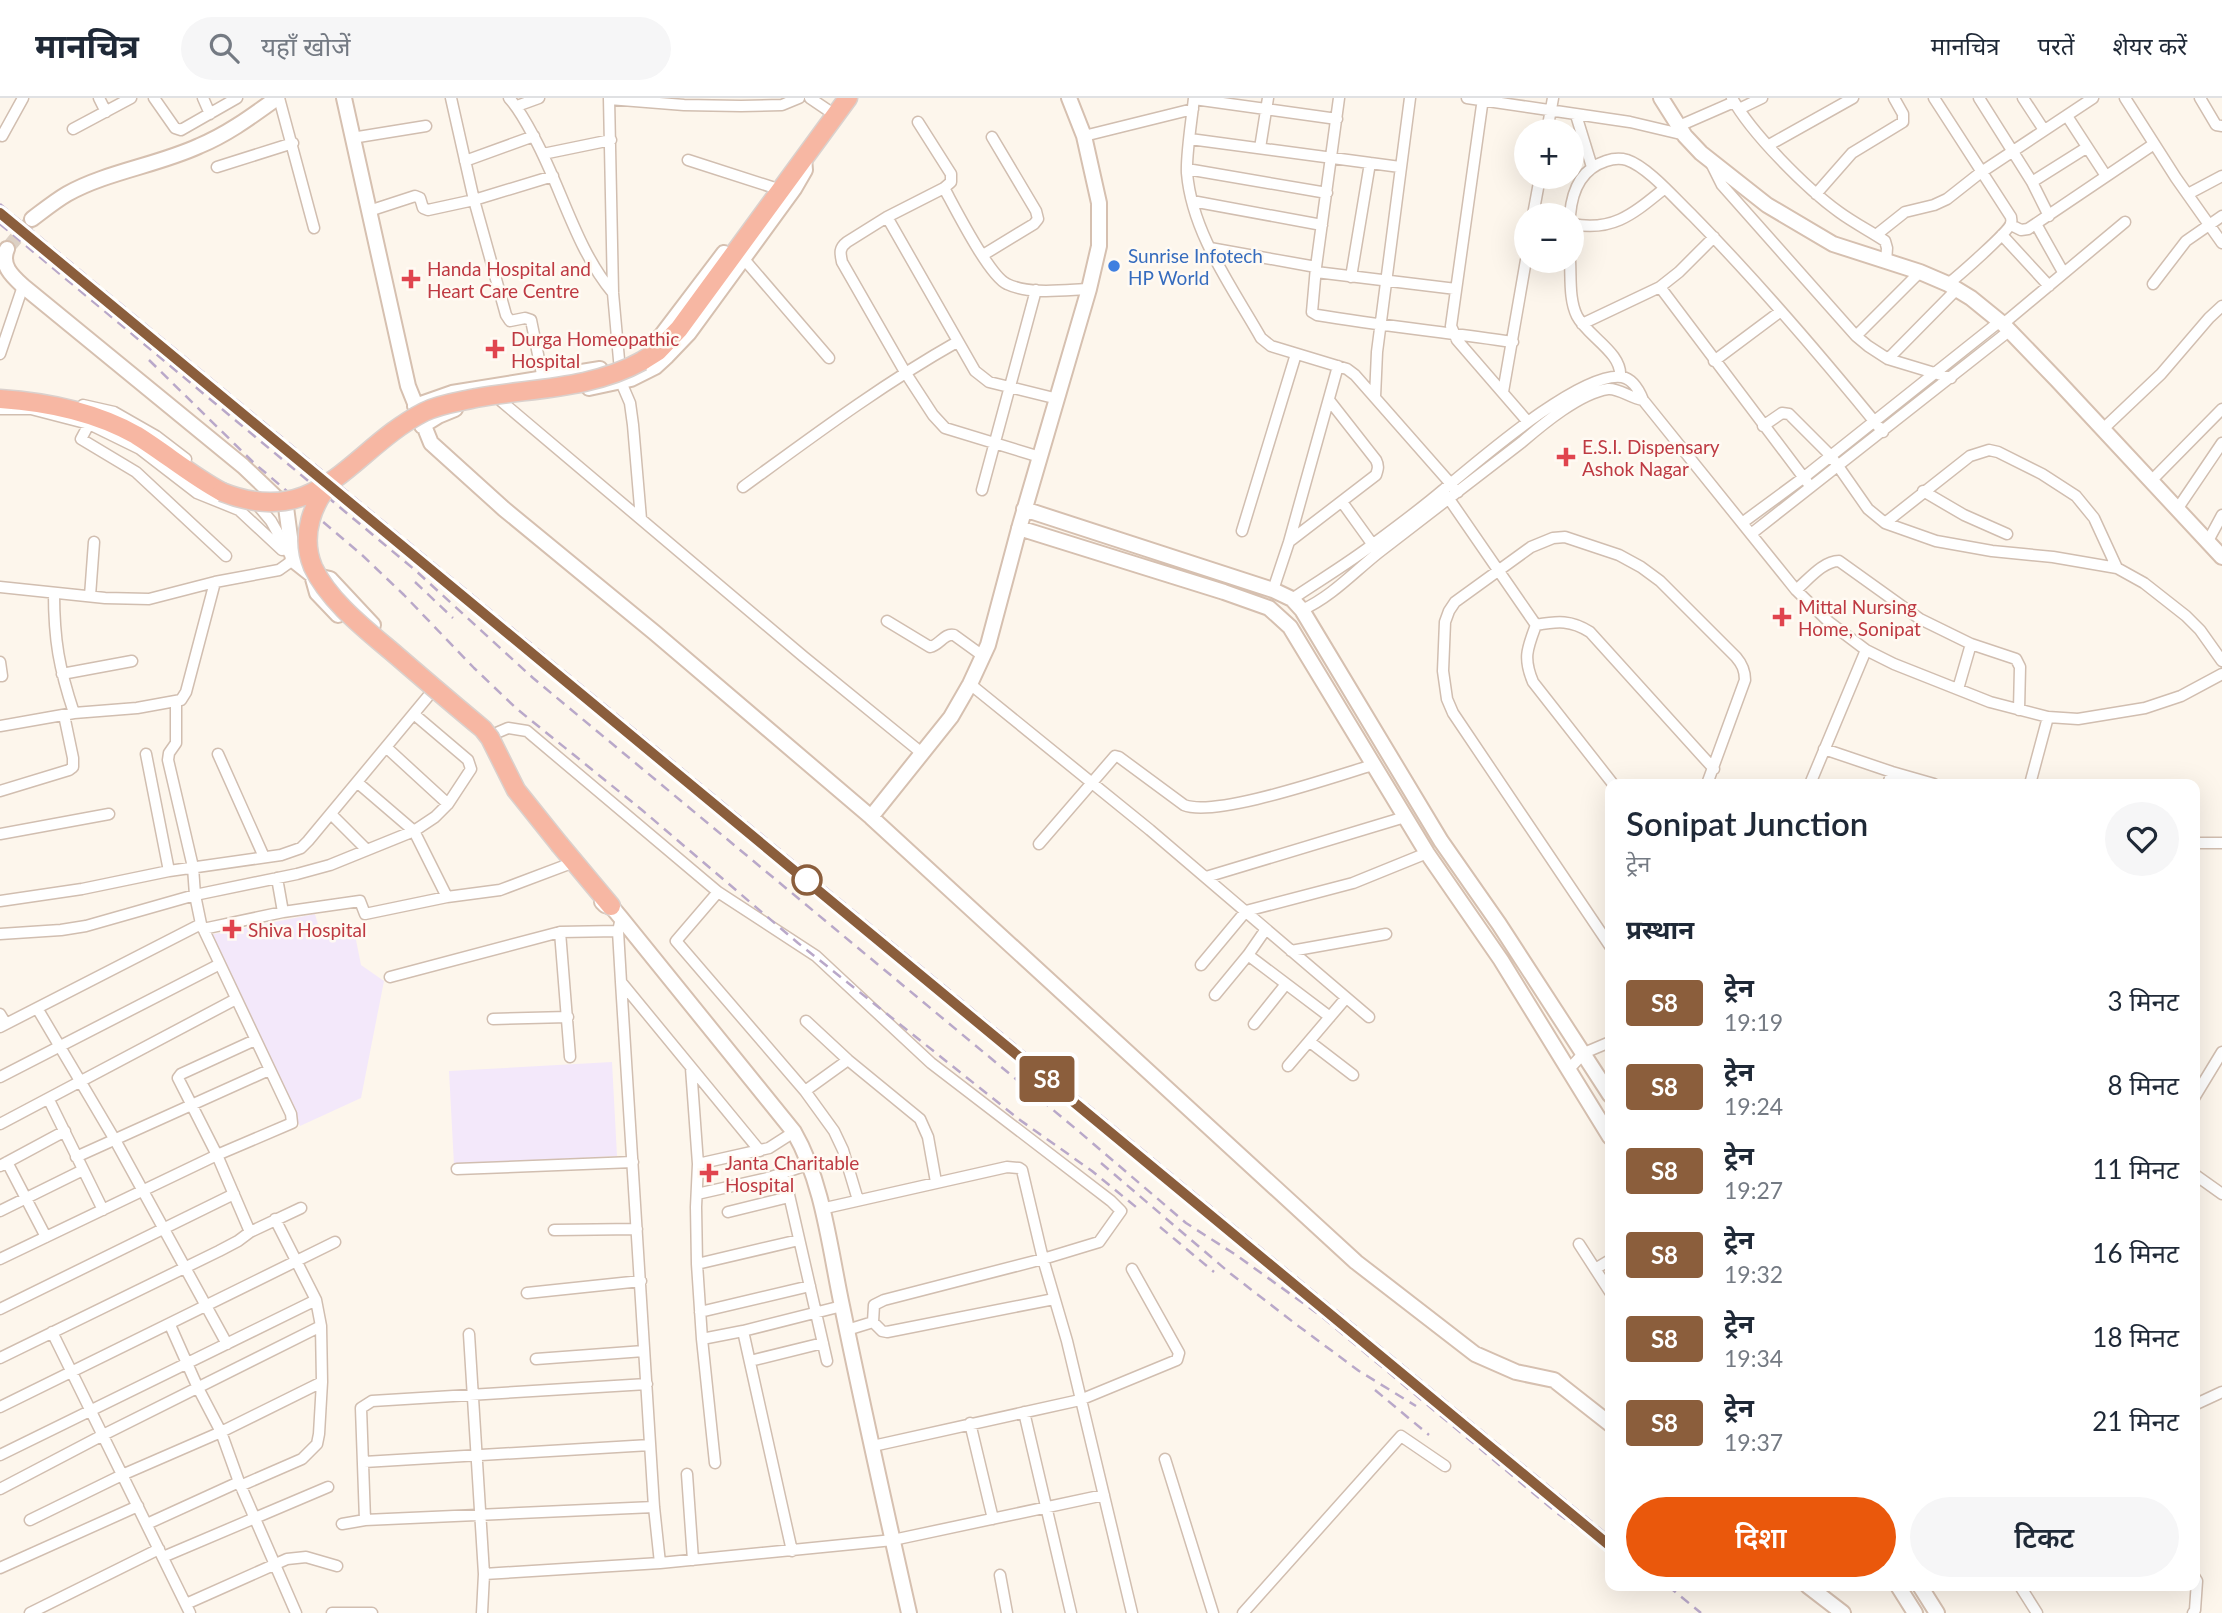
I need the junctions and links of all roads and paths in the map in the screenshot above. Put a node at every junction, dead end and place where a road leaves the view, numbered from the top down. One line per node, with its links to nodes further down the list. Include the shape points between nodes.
1 (23, 98): 51 (street)
2 (99, 98): 38 (street)
3 (131, 98): 38 (street)
4 (154, 98): 39 (street, via 178,130)
5 (203, 98): 39 (street)
6 (237, 98): 39 (street)
7 (278, 98): 58 (street); 93 (street, via 215,138 87,184)
8 (344, 98): 54 (street)
9 (451, 98): 68 (street)
10 (539, 98): 32 (street)
11 (799, 98): 33 (street, via 782,105)
12 (810, 98): 40 (street)
13 (848, 98): 40 (highway)
14 (1069, 98): 53 (street)
15 (1268, 98): 36 (street)
16 (1339, 98): 43 (street)
17 (1410, 98): 72 (street)
18 (1467, 98): 30 (street)
19 (1553, 98): 37 (street)
20 (1661, 98): 50 (street)
21 (1762, 98): 35 (street)
22 (1853, 98): 60 (street)
23 (1894, 98): 84 (street, via 1903,122 1858,148)
24 (1979, 98): 63 (street)
25 (2023, 98): 49 (street)
26 (2093, 98): 42 (street)
27 (2125, 98): 59 (street)
28 (2200, 98): 46 (street)
29 (609, 99): 33 (street); 57 (street)
30 (1483, 99): 37 (street); 123 (street)
31 (1936, 99): 75 (street)
32 (512, 102): 52 (street)
33 (685, 102)
34 (1194, 102): 36 (street); 53 (street); 56 (street)
35 (1735, 103): 50 (street); 60 (street)
36 (1267, 109): 43 (street); 61 (street)
37 (1551, 111): 41 (street); 44 (street)
38 (106, 112): 48 (street)
39 (210, 114)
40 (835, 115): 65 (highway)
41 (1576, 115): 50 (street); 73 (street)
42 (2067, 116): 49 (street); 62 (street)
43 (1337, 118): 66 (street)
44 (1549, 119)
45 (918, 122): 81 (street, via 951,174 951,182)
46 (2222, 126)
47 (426, 127): 54 (street)
48 (74, 129)
49 (2044, 130): 63 (street)
50 (1682, 131): 69 (street)
51 (2, 136)
52 (534, 136): 64 (street); 68 (street)
53 (1084, 136): 122 (street, via 1100,203 1099,246)
54 (352, 138): 89 (street)
55 (992, 138): 107 (street, via 1038,219)
56 (1191, 139): 61 (street); 74 (street)
57 (611, 140): 64 (street); 125 (street)
58 (293, 143): 71 (street); 100 (street)
59 (2154, 144): 78 (street); 85 (street)
60 (1769, 145): 84 (street)
61 (1261, 148): 66 (street)
62 (2086, 148): 78 (street); 79 (street)
63 (2013, 151): 75 (street); 79 (street)
64 (543, 154): 76 (street)
65 (804, 158): 80 (street); 108 (street, via 800,180); 173 (highway, bridge, via 658,351 627,369 586,382 433,408 403,425)
66 (1331, 158): 70 (street); 83 (street)
67 (688, 160): 80 (street)
68 (465, 161): 86 (street)
69 (1710, 161): 109 (street, via 1768,205 1833,244); 132 (street, via 1722,186)
70 (1370, 163): 72 (street); 115 (street)
71 (217, 167)
72 (1400, 167): 116 (street)
73 (1592, 167): 82 (street, via 1626,160); 88 (street, via 1580,179)
74 (1187, 169): 83 (street); 87 (street)
75 (1980, 173): 98 (street, via 2011,217); 102 (street, via 1947,199 1905,212)
76 (552, 176): 86 (street); 125 (street, via 593,267)
77 (2222, 176): 85 (street)
78 (2105, 177): 90 (street)
79 (2032, 183): 90 (street)
80 (775, 188): 140 (street, via 661,337)
81 (944, 188): 92 (street); 107 (street)
82 (1665, 188): 99 (street, via 1618,222); 103 (street)
83 (1327, 193): 97 (street)
84 (1816, 194): 102 (street)
85 (2188, 194): 96 (street)
86 (474, 200): 89 (street, via 428,210 415,196); 146 (street, via 506,315 510,321 531,320)
87 (1192, 201): 97 (street); 105 (street)
88 (1572, 203)
89 (369, 211): 157 (street)
90 (2049, 216): 95 (street)
91 (2222, 216): 96 (street)
92 (887, 217): 133 (street); 142 (street, via 847,242 840,253)
93 (32, 219)
94 (2125, 222): 112 (street)
95 (2036, 224): 98 (street, via 2025,230); 112 (street)
96 (2208, 224): 104 (street); 117 (street, via 2179,249)
97 (1322, 225): 110 (street)
98 (2011, 225): 101 (street)
99 (1584, 227)
100 (314, 228)
101 (2002, 234): 119 (street); 121 (street)
102 (1876, 235): 109 (street, via 1887,244)
103 (1714, 237): 120 (street); 127 (street)
104 (2222, 243)
105 (1210, 248): 110 (street); 136 (street, via 1261,338)
106 (7, 249): 118 (street, via 4,262)
107 (983, 255): 124 (street, via 1003,282)
108 (743, 258): 137 (street); 147 (street, via 667,356)
109 (1886, 262): 111 (street)
110 (1316, 269): 115 (street); 129 (street, via 1314,314)
111 (1920, 272): 121 (street); 132 (street)
112 (2063, 272): 119 (street)
113 (1524, 273): 134 (street)
114 (1571, 273): 128 (street, via 1573,304)
115 (1351, 277): 116 (street)
116 (1387, 281): 123 (street); 129 (street)
117 (2153, 285)
118 (23, 286): 135 (street); 199 (street, via 243,466 286,507)
119 (2049, 286): 130 (street)
120 (1660, 287): 128 (street); 139 (street)
121 (1953, 287): 130 (street); 138 (street)
122 (1089, 289): 124 (street); 153 (street)
123 (1456, 289): 131 (street)
124 (1036, 290): 148 (street)
125 (613, 293): 140 (street)
126 (2222, 306): 165 (street)
127 (1781, 311): 139 (street); 160 (street)
128 (1582, 324): 144 (street, via 1615,358)
129 (1381, 326): 131 (street); 151 (street)
130 (2004, 326): 143 (street); 145 (street); 165 (street)
131 (1453, 332): 134 (street); 150 (street)
132 (1856, 336): 138 (street)
133 (957, 342): 142 (street); 148 (street, via 980,377)
134 (1513, 342): 150 (street)
135 (0, 354)
136 (1296, 354): 141 (street); 190 (street)
137 (829, 358)
138 (1888, 359): 143 (street)
139 (1714, 361): 164 (street)
140 (619, 364): 146 (street); 147 (street)
141 (1338, 366): 151 (street, via 1355,375); 154 (street)
142 (905, 372): 168 (street, via 945,428); 175 (street)
143 (1934, 373): 145 (street); 160 (street)
144 (1620, 377): 155 (street, via 1638,388); 161 (street, via 1594,383)
145 (1951, 378): 166 (street)
146 (543, 379): 157 (street, via 452,393)
147 (621, 382): 156 (street); 186 (street, via 634,425)
148 (1008, 388): 153 (street); 168 (street)
149 (0, 391): 199 (street, via 114,412 156,436 201,471 251,497)
150 (1503, 391): 161 (street)
151 (1375, 397): 176 (street)
152 (0, 399): 173 (highway, bridge, via 30,401 104,420 212,486 245,500 291,500)
153 (1058, 399): 170 (street)
154 (1329, 400): 182 (street, via 1379,465 1376,475); 195 (street)
155 (1643, 400): 180 (street, via 1608,389 1575,403); 187 (street)
156 (501, 401): 163 (street, via 452,410); 186 (street)
157 (415, 406): 163 (street)
158 (0, 409): 162 (street, via 31,410)
159 (2222, 409): 174 (street)
160 (1874, 421): 166 (street); 169 (street)
161 (1528, 422): 176 (street)
162 (89, 424): 197 (street, via 81,439 136,472); 199 (street, via 140,449 197,493 239,510)
163 (422, 426): 251 (street, via 431,443 504,509)
164 (1763, 426): 169 (street, via 1785,412); 172 (street)
165 (2103, 429): 174 (street)
166 (1883, 432): 171 (street)
167 (2222, 443): 183 (street)
168 (995, 445): 170 (street); 178 (street)
169 (1831, 456): 171 (street); 172 (street)
170 (1040, 457): 184 (street)
171 (1838, 466): 177 (street); 188 (street, via 1868,509)
172 (1803, 478): 177 (street); 187 (street)
173 (335, 479): 272 (highway, bridge, via 310,521 308,541 314,569 356,621 483,729 516,790)
174 (2151, 481): 183 (street)
175 (743, 486)
176 (1447, 487): 180 (street); 181 (street); 196 (street)
177 (1811, 488): 191 (street)
178 (982, 490)
179 (1923, 491): 188 (street); 192 (street); 200 (street, via 1970,456 1998,452 2081,501)
180 (1458, 492): 181 (street)
181 (1450, 500): 201 (street); 209 (street, via 1321,601)
182 (1342, 502): 195 (street); 196 (street)
183 (2178, 508): 193 (street)
184 (1024, 509): 189 (street); 205 (street)
185 (2222, 515): 193 (street)
186 (641, 519): 235 (street)
187 (1742, 523): 191 (street)
188 (1885, 523): 200 (street, via 1937,541)
189 (1019, 528): 214 (street); 236 (street, via 1269,608 1290,627)
190 (1242, 531)
191 (1751, 534): 206 (street)
192 (2007, 534)
193 (2208, 541): 198 (street)
194 (94, 542): 208 (street)
195 (1289, 542): 205 (street)
196 (1373, 545): 209 (street)
197 (226, 556)
198 (2222, 557)
199 (293, 560): 202 (street); 203 (street, via 279,570)
200 (2117, 568): 216 (street, via 2176,607 2200,629)
201 (1498, 570): 211 (street); 237 (street, via 1541,541 1565,537 1619,555 1660,581 1743,665 1745,680); 278 (street, via 1449,611 1443,671 1447,699 1452,713)
202 (312, 575): 223 (street, via 317,593 338,615); 230 (street, via 330,579)
203 (215, 582): 208 (street, via 149,599); 224 (street, via 186,692)
204 (0, 587): 207 (street)
205 (1273, 590): 209 (street)
206 (1796, 590): 212 (street, via 1824,566 1839,561 1920,619); 213 (street)
207 (54, 593): 208 (street); 218 (street, via 54,635)
208 (90, 596)
209 (1297, 605): 303 (street, via 1441,841)
210 (887, 621): 214 (street, via 930,647 954,635)
211 (1536, 625): 237 (street, via 1571,622 1590,632); 239 (street, via 1526,651 1533,682)
212 (1971, 644): 222 (street); 225 (street, via 2011,656 2019,663)
213 (1866, 650): 222 (street); 232 (street)
214 (983, 656): 221 (street)
215 (132, 661): 218 (street)
216 (2222, 661)
217 (0, 662): 220 (street)
218 (62, 674): 226 (street)
219 (2222, 674): 228 (street, via 2181,696 2145,708 2078,719)
220 (0, 676)
221 (971, 684): 235 (street); 246 (street)
222 (1958, 689): 225 (street)
223 (430, 694): 227 (street); 230 (street)
224 (176, 702): 226 (street); 262 (street, via 176,743 168,760)
225 (2019, 710): 228 (street)
226 (69, 714): 229 (street); 247 (street, via 73,767)
227 (415, 715): 231 (street); 248 (street, via 471,765)
228 (2048, 718): 244 (street)
229 (0, 726)
230 (490, 735): 261 (street, via 509,790); 266 (street, via 508,728 527,731); 272 (street, via 519,782 612,899)
231 (387, 748): 245 (street); 248 (street)
232 (1824, 749): 238 (street); 241 (street)
233 (146, 754): 263 (street)
234 (218, 754): 260 (street)
235 (923, 754): 251 (street)
236 (1373, 765): 246 (street, via 1217,807 1184,805 1119,757 1111,759); 252 (street)
237 (1714, 769): 240 (street)
238 (1892, 772): 242 (street); 243 (street)
239 (1609, 779)
240 (1709, 779)
241 (1813, 779)
242 (1890, 779)
243 (1916, 779)
244 (2031, 779)
245 (358, 783): 250 (street); 253 (street)
246 (1091, 783): 257 (street); 264 (street)
247 (0, 791)
248 (447, 804): 253 (street)
249 (109, 814): 254 (street)
250 (331, 814): 258 (street); 260 (street, via 301,848)
251 (871, 817): 402 (street, via 1356,1262 1475,1354 1516,1372 1554,1380)
252 (1405, 817): 259 (street); 264 (street)
253 (414, 831): 258 (street); 268 (street)
254 (0, 834)
255 (2200, 843): 256 (street)
256 (2222, 843)
257 (1039, 844)
258 (367, 850): 265 (street)
259 (1427, 853): 270 (street, via 1353,883); 308 (street)
260 (264, 857): 262 (street)
261 (569, 864): 268 (street, via 500,890); 272 (street)
262 (193, 867): 263 (street); 267 (street)
263 (169, 871): 269 (street)
264 (1206, 877): 270 (street)
265 (277, 878): 267 (street); 271 (street)
266 (718, 892): 315 (street, via 676,941); 357 (street, via 816,956 931,1063 1121,1211 1099,1241)
267 (195, 895): 273 (street); 277 (street, via 86,926)
268 (447, 897): 271 (street, via 365,914 360,901)
269 (0, 901)
270 (1246, 911): 274 (street); 282 (street)
271 (284, 912): 273 (street)
272 (617, 918): 275 (street); 284 (street); 321 (street)
273 (202, 927): 281 (street); 289 (street)
274 (1266, 929): 279 (street); 280 (street)
275 (560, 932): 283 (street); 291 (street)
276 (1386, 933): 279 (street)
277 (0, 934)
278 (1605, 939)
279 (1291, 951): 287 (street)
280 (1248, 955): 285 (street); 286 (street)
281 (220, 964): 288 (street); 301 (street)
282 (1201, 965)
283 (390, 977)
284 (621, 982): 307 (street); 326 (street)
285 (1286, 984): 292 (street); 296 (street)
286 (1215, 996)
287 (1346, 998): 292 (street); 293 (street)
288 (236, 999): 298 (street); 312 (street)
289 (37, 1008): 297 (street); 301 (street)
290 (0, 1014): 297 (street)
291 (568, 1017): 294 (street); 304 (street)
292 (1330, 1017): 299 (street)
293 (1368, 1017)
294 (493, 1019)
295 (806, 1021): 305 (street)
296 (1254, 1024)
297 (3, 1025)
298 (255, 1040): 309 (street); 317 (street, via 179,1076)
299 (1310, 1041): 306 (street); 310 (street)
300 (1605, 1044): 303 (street)
301 (60, 1046): 311 (street); 312 (street)
302 (2222, 1052): 314 (street)
303 (1584, 1053): 308 (street); 313 (street)
304 (570, 1057)
305 (848, 1060): 315 (street); 334 (street, via 920,1119)
306 (1288, 1066)
307 (691, 1068): 323 (street); 328 (street)
308 (1569, 1069): 319 (street)
309 (269, 1070): 317 (street); 324 (street, via 292,1123)
310 (1353, 1075)
311 (0, 1077)
312 (82, 1082): 316 (street); 322 (street)
313 (1605, 1087)
314 (2200, 1088)
315 (805, 1091): 341 (street, via 834,1131)
316 (49, 1100): 318 (street); 320 (street)
317 (192, 1105): 322 (street); 324 (street)
318 (0, 1124)
319 (1605, 1129)
320 (65, 1132): 325 (street); 327 (street)
321 (794, 1132): 323 (street); 329 (street)
322 (115, 1140): 325 (street); 335 (street)
323 (760, 1151): 328 (street)
324 (217, 1155): 335 (street); 336 (street)
325 (76, 1157): 331 (street)
326 (633, 1162): 330 (street); 349 (street)
327 (4, 1164): 339 (street)
328 (698, 1164): 337 (street)
329 (810, 1164): 332 (street); 343 (street)
330 (457, 1169)
331 (83, 1170): 339 (street); 344 (street)
332 (784, 1173): 337 (street); 340 (street)
333 (2200, 1178): 338 (street)
334 (936, 1182): 341 (street); 357 (street, via 1007,1167 1022,1170)
335 (143, 1190): 344 (street); 348 (street)
336 (234, 1194): 348 (street); 351 (street)
337 (698, 1194): 360 (street)
338 (2222, 1194)
339 (27, 1197): 345 (street); 352 (street)
340 (789, 1197): 346 (street); 353 (street)
341 (858, 1200): 343 (street)
342 (301, 1208): 347 (street)
343 (821, 1209): 371 (street)
344 (103, 1210): 352 (street)
345 (0, 1211)
346 (728, 1212)
347 (275, 1219): 351 (street); 358 (street)
348 (164, 1228): 361 (street); 372 (street)
349 (637, 1229): 350 (street); 364 (street)
350 (554, 1230)
351 (250, 1232): 361 (street)
352 (46, 1237): 356 (street)
353 (799, 1240): 360 (street); 366 (street)
354 (335, 1242): 358 (street)
355 (1579, 1244): 363 (street)
356 (0, 1259)
357 (1043, 1259): 368 (street); 375 (street, via 884,1300 874,1305)
358 (297, 1260): 369 (street); 370 (street)
359 (1605, 1263): 363 (street)
360 (697, 1264): 373 (street)
361 (185, 1267): 370 (street); 380 (street)
362 (1132, 1269): 397 (street, via 1179,1357)
363 (1595, 1269): 365 (street)
364 (640, 1281): 367 (street); 385 (street)
365 (1605, 1284)
366 (810, 1286): 373 (street); 374 (street)
367 (527, 1293)
368 (1054, 1299): 375 (street, via 887,1332); 397 (street)
369 (316, 1300): 377 (street); 384 (street)
370 (206, 1305): 376 (street); 384 (street)
371 (842, 1306): 374 (street); 378 (street)
372 (0, 1310)
373 (700, 1312): 382 (street)
374 (816, 1313): 379 (street); 383 (street)
375 (873, 1322): 378 (street)
376 (170, 1325): 390 (street); 391 (street)
377 (321, 1326): 392 (street); 394 (street)
378 (847, 1330): 407 (street)
379 (743, 1331): 382 (street); 388 (street)
380 (52, 1332): 386 (street); 391 (street)
381 (469, 1335): 396 (street)
382 (702, 1339): 412 (street)
383 (823, 1343): 388 (street); 389 (street)
384 (227, 1344): 390 (street)
385 (644, 1351): 387 (street); 393 (street)
386 (0, 1358)
387 (536, 1359)
388 (750, 1361): 431 (street)
389 (827, 1361)
390 (186, 1364): 394 (street); 400 (street)
391 (71, 1372): 399 (street); 400 (street)
392 (322, 1382): 404 (street); 416 (street, via 317,1444 302,1459)
393 (647, 1384): 396 (street); 406 (street)
394 (198, 1388): 404 (street); 405 (street)
395 (2222, 1392): 398 (street)
396 (473, 1395): 409 (street); 411 (street, via 365,1404 359,1416)
397 (1080, 1400): 401 (street); 419 (street)
398 (2200, 1402)
399 (0, 1407)
400 (90, 1410): 405 (street); 408 (street)
401 (1024, 1412): 403 (street); 422 (street)
402 (1605, 1420)
403 (970, 1423): 407 (street); 425 (street)
404 (221, 1432): 415 (street); 416 (street)
405 (103, 1435): 415 (street); 418 (street)
406 (650, 1445): 409 (street); 421 (street)
407 (873, 1446): 430 (street)
408 (0, 1455)
409 (477, 1455): 411 (street); 423 (street)
410 (1165, 1459): 456 (street)
411 (364, 1462): 427 (street)
412 (716, 1463)
413 (1445, 1466): 457 (street, via 1401,1436)
414 (687, 1474): 433 (street)
415 (122, 1475): 420 (street); 426 (street)
416 (240, 1484): 424 (street); 428 (street)
417 (328, 1488): 424 (street)
418 (0, 1489)
419 (1104, 1495): 422 (street); 455 (street)
420 (138, 1506): 428 (street); 437 (street)
421 (654, 1507): 423 (street); 434 (street)
422 (1047, 1507): 425 (street); 454 (street)
423 (481, 1516): 427 (street); 438 (street)
424 (254, 1517): 432 (street); 435 (street)
425 (993, 1518): 430 (street)
426 (30, 1520)
427 (365, 1520): 429 (street)
428 (147, 1524): 432 (street)
429 (342, 1524)
430 (893, 1540): 431 (street); 452 (street)
431 (792, 1551): 433 (street)
432 (161, 1553): 445 (street); 446 (street)
433 (693, 1560): 434 (street)
434 (660, 1563): 438 (street)
435 (273, 1564): 436 (street, via 306,1557); 445 (street); 448 (street)
436 (337, 1566)
437 (0, 1568)
438 (484, 1574): 451 (street)
439 (1000, 1575): 453 (street)
440 (1814, 1591): 458 (street)
441 (1901, 1591): 459 (street)
442 (1923, 1591): 460 (street)
443 (2023, 1591): 461 (street)
444 (2197, 1591): 462 (street)
445 (188, 1609)
446 (42, 1610): 447 (street)
447 (30, 1613)
448 (296, 1613)
449 (332, 1613): 450 (street)
450 (372, 1613)
451 (482, 1613)
452 (909, 1613)
453 (1007, 1613)
454 (1071, 1613)
455 (1132, 1613)
456 (1213, 1613)
457 (1243, 1613)
458 (1843, 1613)
459 (1915, 1613)
460 (1937, 1613)
461 (2037, 1613)
462 (2193, 1613)

